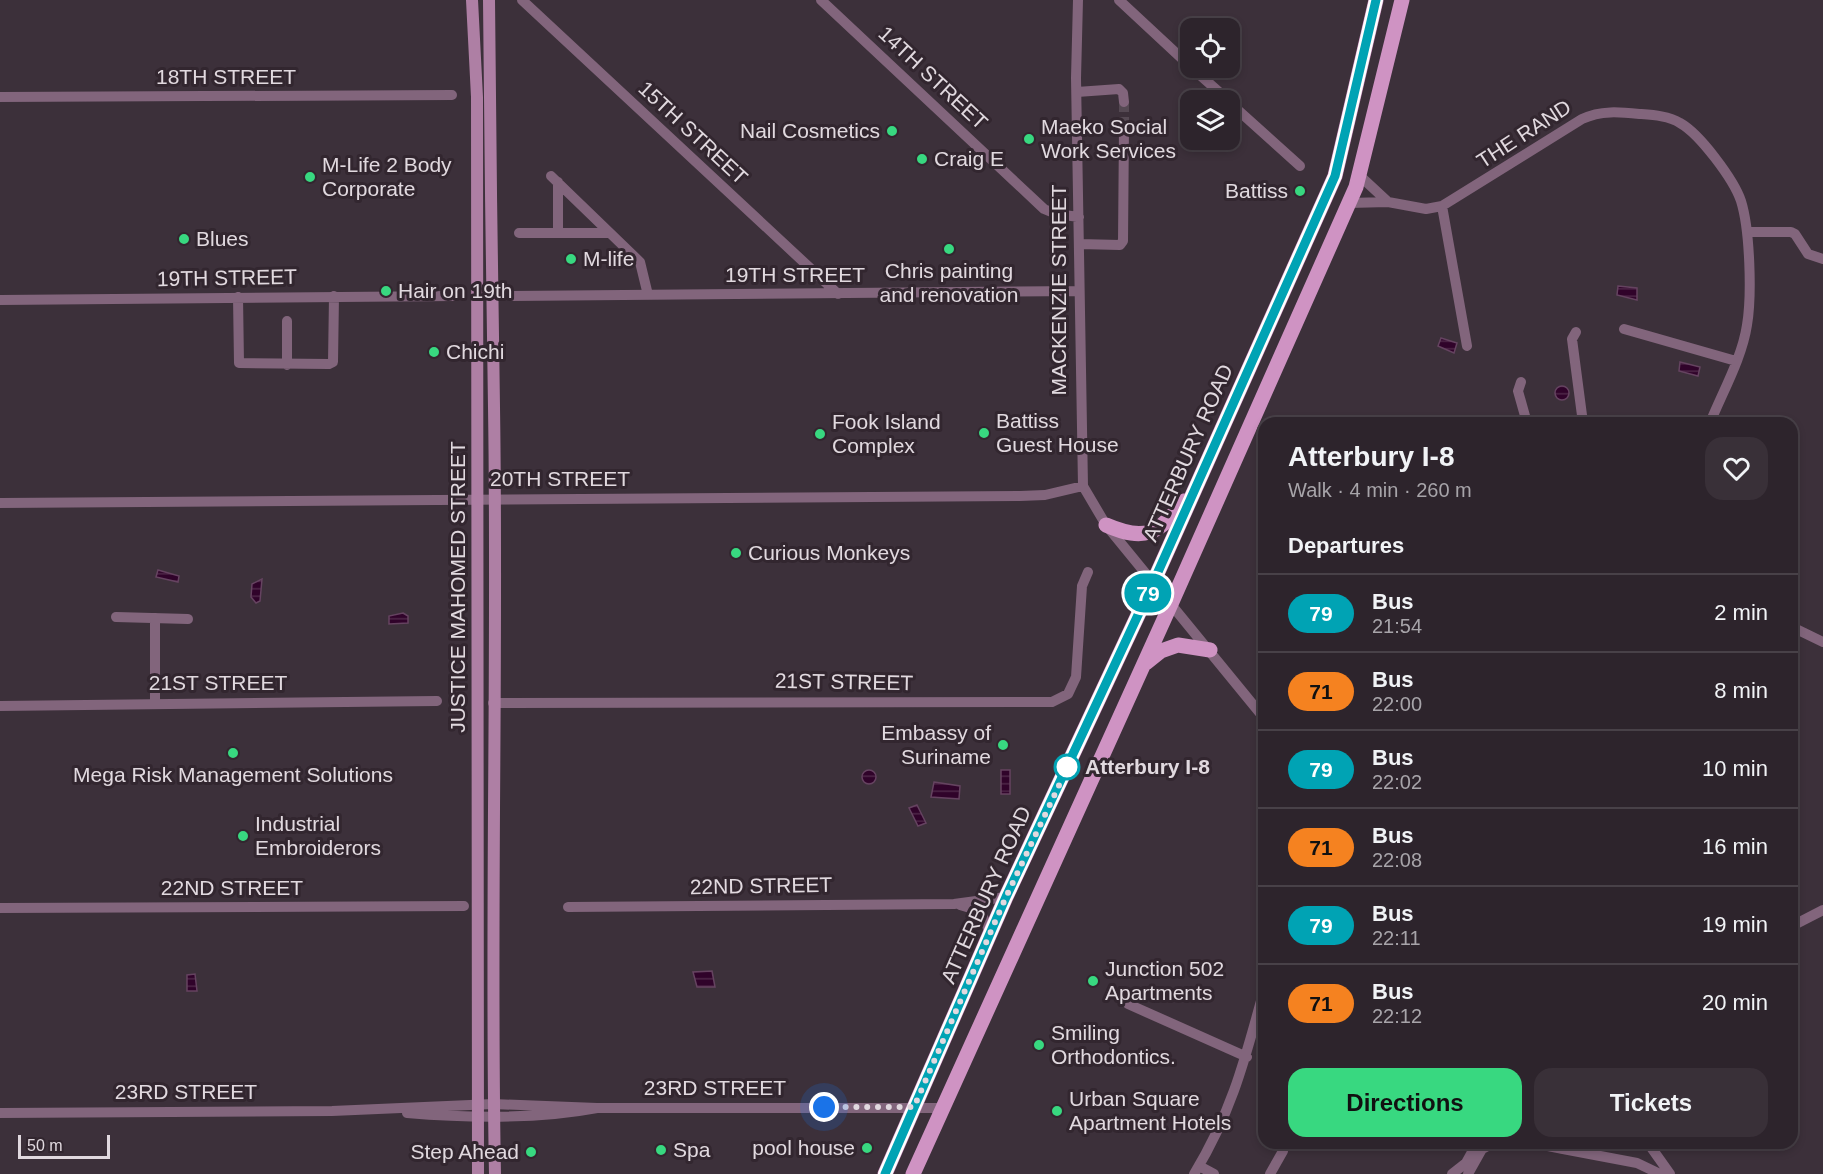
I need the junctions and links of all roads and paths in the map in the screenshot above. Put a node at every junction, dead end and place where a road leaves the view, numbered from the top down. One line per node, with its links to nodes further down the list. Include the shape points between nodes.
1 (472, 0): 50 (main road, JUSTICE MAHOMED STREET, via 477,97)
2 (489, 0): 51 (main road, JUSTICE MAHOMED STREET)
3 (522, 0): 31 (street, 15TH STREET)
4 (821, 0): 23 (street, 14TH STREET, via 1044,208)
5 (1119, 0): 9 (street)
6 (1376, 0): 48 (main road, ATTERBURY ROAD, via 1335,176)
7 (1402, 0): 19 (main road)
8 (1079, 3): 12 (street, MACKENZIE STREET)
9 (1180, 57)
10 (1203, 78): 11 (street)
11 (1216, 90)
12 (1077, 92): 15 (street, via 1119,89); 23 (street, MACKENZIE STREET)
13 (452, 94): 14 (street, 18TH STREET)
14 (0, 97)
15 (1124, 102)
16 (1240, 112): 18 (street)
17 (1124, 127): 28 (street, via 1122,241 1119,245)
18 (1300, 166)
19 (1359, 175): 20 (street); 21 (main road)
20 (1388, 202): 21 (street); 22 (street, via 1426,209)
21 (1349, 203): 56 (main road)
22 (1442, 206): 24 (street, THE RAND, via 1582,119 1618,112 1670,118 1694,134 1740,197); 41 (street)
23 (1079, 217): 28 (street, MACKENZIE STREET)
24 (1747, 232): 29 (street, via 1791,232 1808,254); 42 (street, THE RAND, via 1748,317)
25 (519, 233): 26 (street)
26 (558, 233): 27 (street); 27 (street, via 554,179)
27 (610, 233): 32 (street, via 640,262)
28 (1079, 244): 30 (street, MACKENZIE STREET)
29 (1823, 259)
30 (1079, 291): 31 (street, 19TH STREET); 49 (street, MACKENZIE STREET)
31 (838, 294): 32 (street, 19TH STREET)
32 (648, 295): 35 (street, 19TH STREET)
33 (334, 296): 34 (street, 19TH STREET); 36 (street, 19TH STREET); 43 (street, via 333,362)
34 (455, 296)
35 (512, 296)
36 (238, 297): 37 (street, 19TH STREET); 43 (street, via 239,363)
37 (0, 300)
38 (286, 321): 43 (street)
39 (1624, 329): 42 (street)
40 (1575, 332): 46 (street, via 1572,339)
41 (1467, 346)
42 (1736, 361): 47 (street, THE RAND)
43 (287, 365)
44 (1521, 382): 45 (street, via 1518,391)
45 (1525, 417)
46 (1582, 417)
47 (1713, 417)
48 (1203, 472): 53 (main road, via 1163,526 1133,535); 55 (main road, ATTERBURY ROAD)
49 (1083, 486): 51 (street, 20TH STREET, via 1020,496); 53 (street, MACKENZIE STREET)
50 (478, 499): 51 (street, 20TH STREET); 52 (street, 20TH STREET); 83 (main road, JUSTICE MAHOMED STREET)
51 (494, 499): 66 (main road, JUSTICE MAHOMED STREET)
52 (0, 503)
53 (1106, 525): 55 (street, MACKENZIE STREET)
54 (1088, 572): 66 (street, 21ST STREET, via 1082,586 1076,677 1068,694 1052,702)
55 (1153, 583): 56 (street, MACKENZIE STREET); 69 (main road, ATTERBURY ROAD)
56 (1172, 604): 62 (street, MACKENZIE STREET); 63 (main road)
57 (117, 617): 58 (street)
58 (155, 618): 59 (street); 65 (street)
59 (188, 619)
60 (1798, 630): 61 (street)
61 (1823, 642)
62 (1210, 650): 63 (main road, via 1186,645 1170,647); 68 (street, MACKENZIE STREET)
63 (1144, 665): 81 (main road)
64 (437, 701): 65 (street, 21ST STREET)
65 (155, 702): 67 (street, 21ST STREET)
66 (493, 703): 82 (main road, JUSTICE MAHOMED STREET)
67 (0, 706)
68 (1258, 710)
69 (1006, 897): 70 (street, 22ND STREET); 76 (main road, ATTERBURY ROAD)
70 (954, 904): 72 (street, 22ND STREET); 76 (street, 22ND STREET, via 980,911)
71 (464, 906): 73 (street, 22ND STREET)
72 (568, 907)
73 (0, 908)
74 (1823, 910): 75 (street)
75 (1798, 923)
76 (991, 934): 80 (main road, ATTERBURY ROAD)
77 (1128, 1004): 79 (street)
78 (1258, 1015): 79 (street)
79 (1248, 1057): 91 (street, via 1225,1118)
80 (914, 1107): 81 (street, 23RD STREET); 82 (street, 23RD STREET); 94 (main road, ATTERBURY ROAD)
81 (940, 1108): 95 (main road)
82 (494, 1109): 83 (street, 23RD STREET); 93 (main road, JUSTICE MAHOMED STREET)
83 (477, 1110): 84 (street, 23RD STREET); 92 (main road, JUSTICE MAHOMED STREET)
84 (0, 1113)
85 (1476, 1149): 90 (street)
86 (1482, 1149): 90 (street)
87 (1563, 1149): 100 (street, via 1637,1163)
88 (1652, 1149): 101 (street)
89 (1283, 1151): 97 (street)
90 (1474, 1157): 98 (street); 99 (street)
91 (1197, 1170): 96 (street)
92 (478, 1174)
93 (495, 1174)
94 (885, 1174)
95 (913, 1174)
96 (1214, 1174)
97 (1270, 1174)
98 (1452, 1174)
99 (1468, 1174)
100 (1660, 1174)
101 (1671, 1174)

